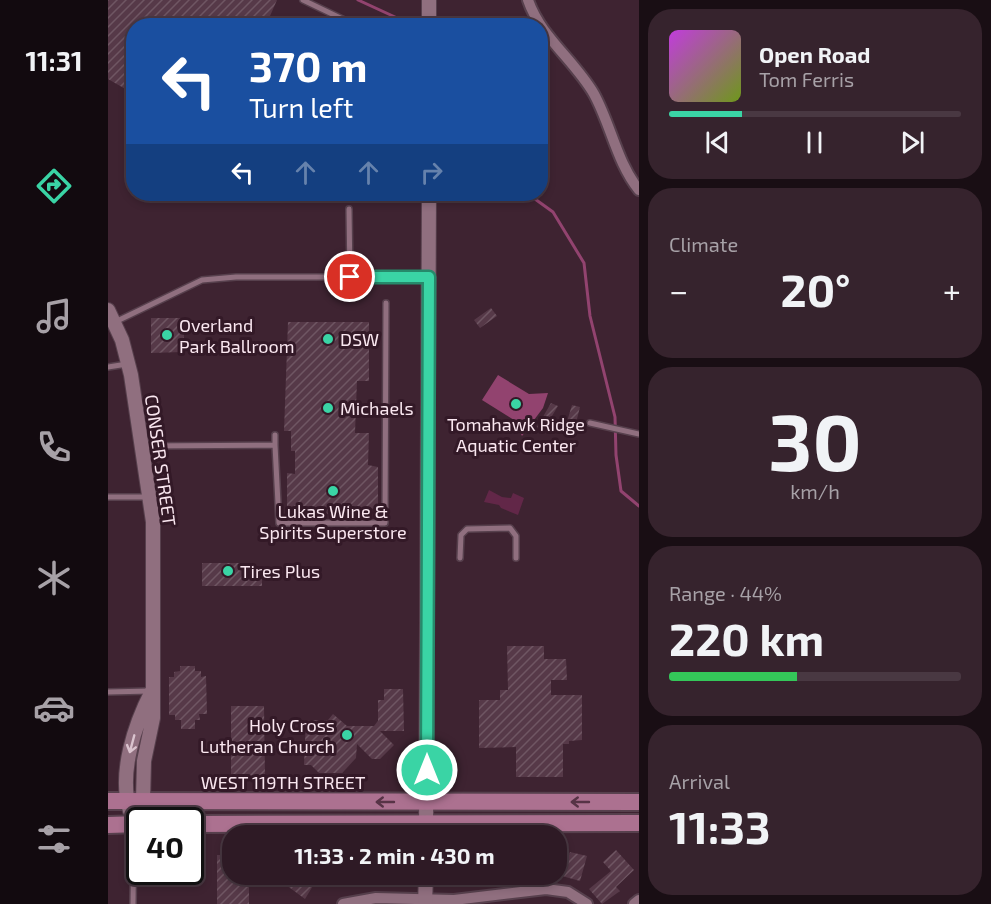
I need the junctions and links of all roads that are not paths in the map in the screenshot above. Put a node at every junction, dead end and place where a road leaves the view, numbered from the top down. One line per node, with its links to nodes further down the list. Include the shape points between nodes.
1 (303, 0): 4 (lane)
2 (429, 0): 5 (street)
3 (528, 0): 6 (street)
4 (340, 18)
5 (429, 18)
6 (535, 18)
7 (548, 35): 8 (street, via 594,94 622,162)
8 (639, 190)
9 (429, 201): 12 (street)
10 (349, 209): 11 (lane)
11 (350, 277): 12 (lane); 14 (lane, via 202,280)
12 (429, 277): 31 (street)
13 (386, 303): 20 (lane, via 385,524 279,523)
14 (111, 316): 15 (street, CONSER STREET)
15 (129, 364): 16 (lane); 21 (street, CONSER STREET)
16 (108, 367)
17 (590, 423): 18 (lane)
18 (639, 434)
19 (275, 435): 20 (lane)
20 (275, 445): 21 (lane)
21 (141, 446): 23 (street, CONSER STREET)
22 (108, 497): 23 (lane)
23 (150, 497): 26 (street, CONSER STREET)
24 (460, 558): 25 (lane, via 461,535 467,529 510,528 516,536)
25 (516, 558)
26 (152, 691): 27 (lane); 29 (street, CONSER STREET, via 153,718)
27 (108, 692)
28 (108, 801): 29 (main road, WEST 119TH STREET)
29 (135, 801): 31 (main road, WEST 119TH STREET, one-way to 29); 32 (street, CONSER STREET)
30 (639, 802): 31 (main road, WEST 119TH STREET, one-way to 31)
31 (427, 803): 38 (street)
32 (136, 807)
33 (639, 823): 39 (main road)
34 (126, 824): 36 (main road)
35 (204, 824): 37 (main road)
36 (108, 825)
37 (237, 825)
38 (427, 825)
39 (567, 825)
40 (134, 885): 44 (lane)
41 (426, 885): 43 (street)
42 (639, 900): 47 (street)
43 (425, 902): 45 (street, via 376,898); 46 (street, via 546,889 568,892)
44 (133, 904)
45 (343, 904)
46 (587, 904)
47 (634, 904)

